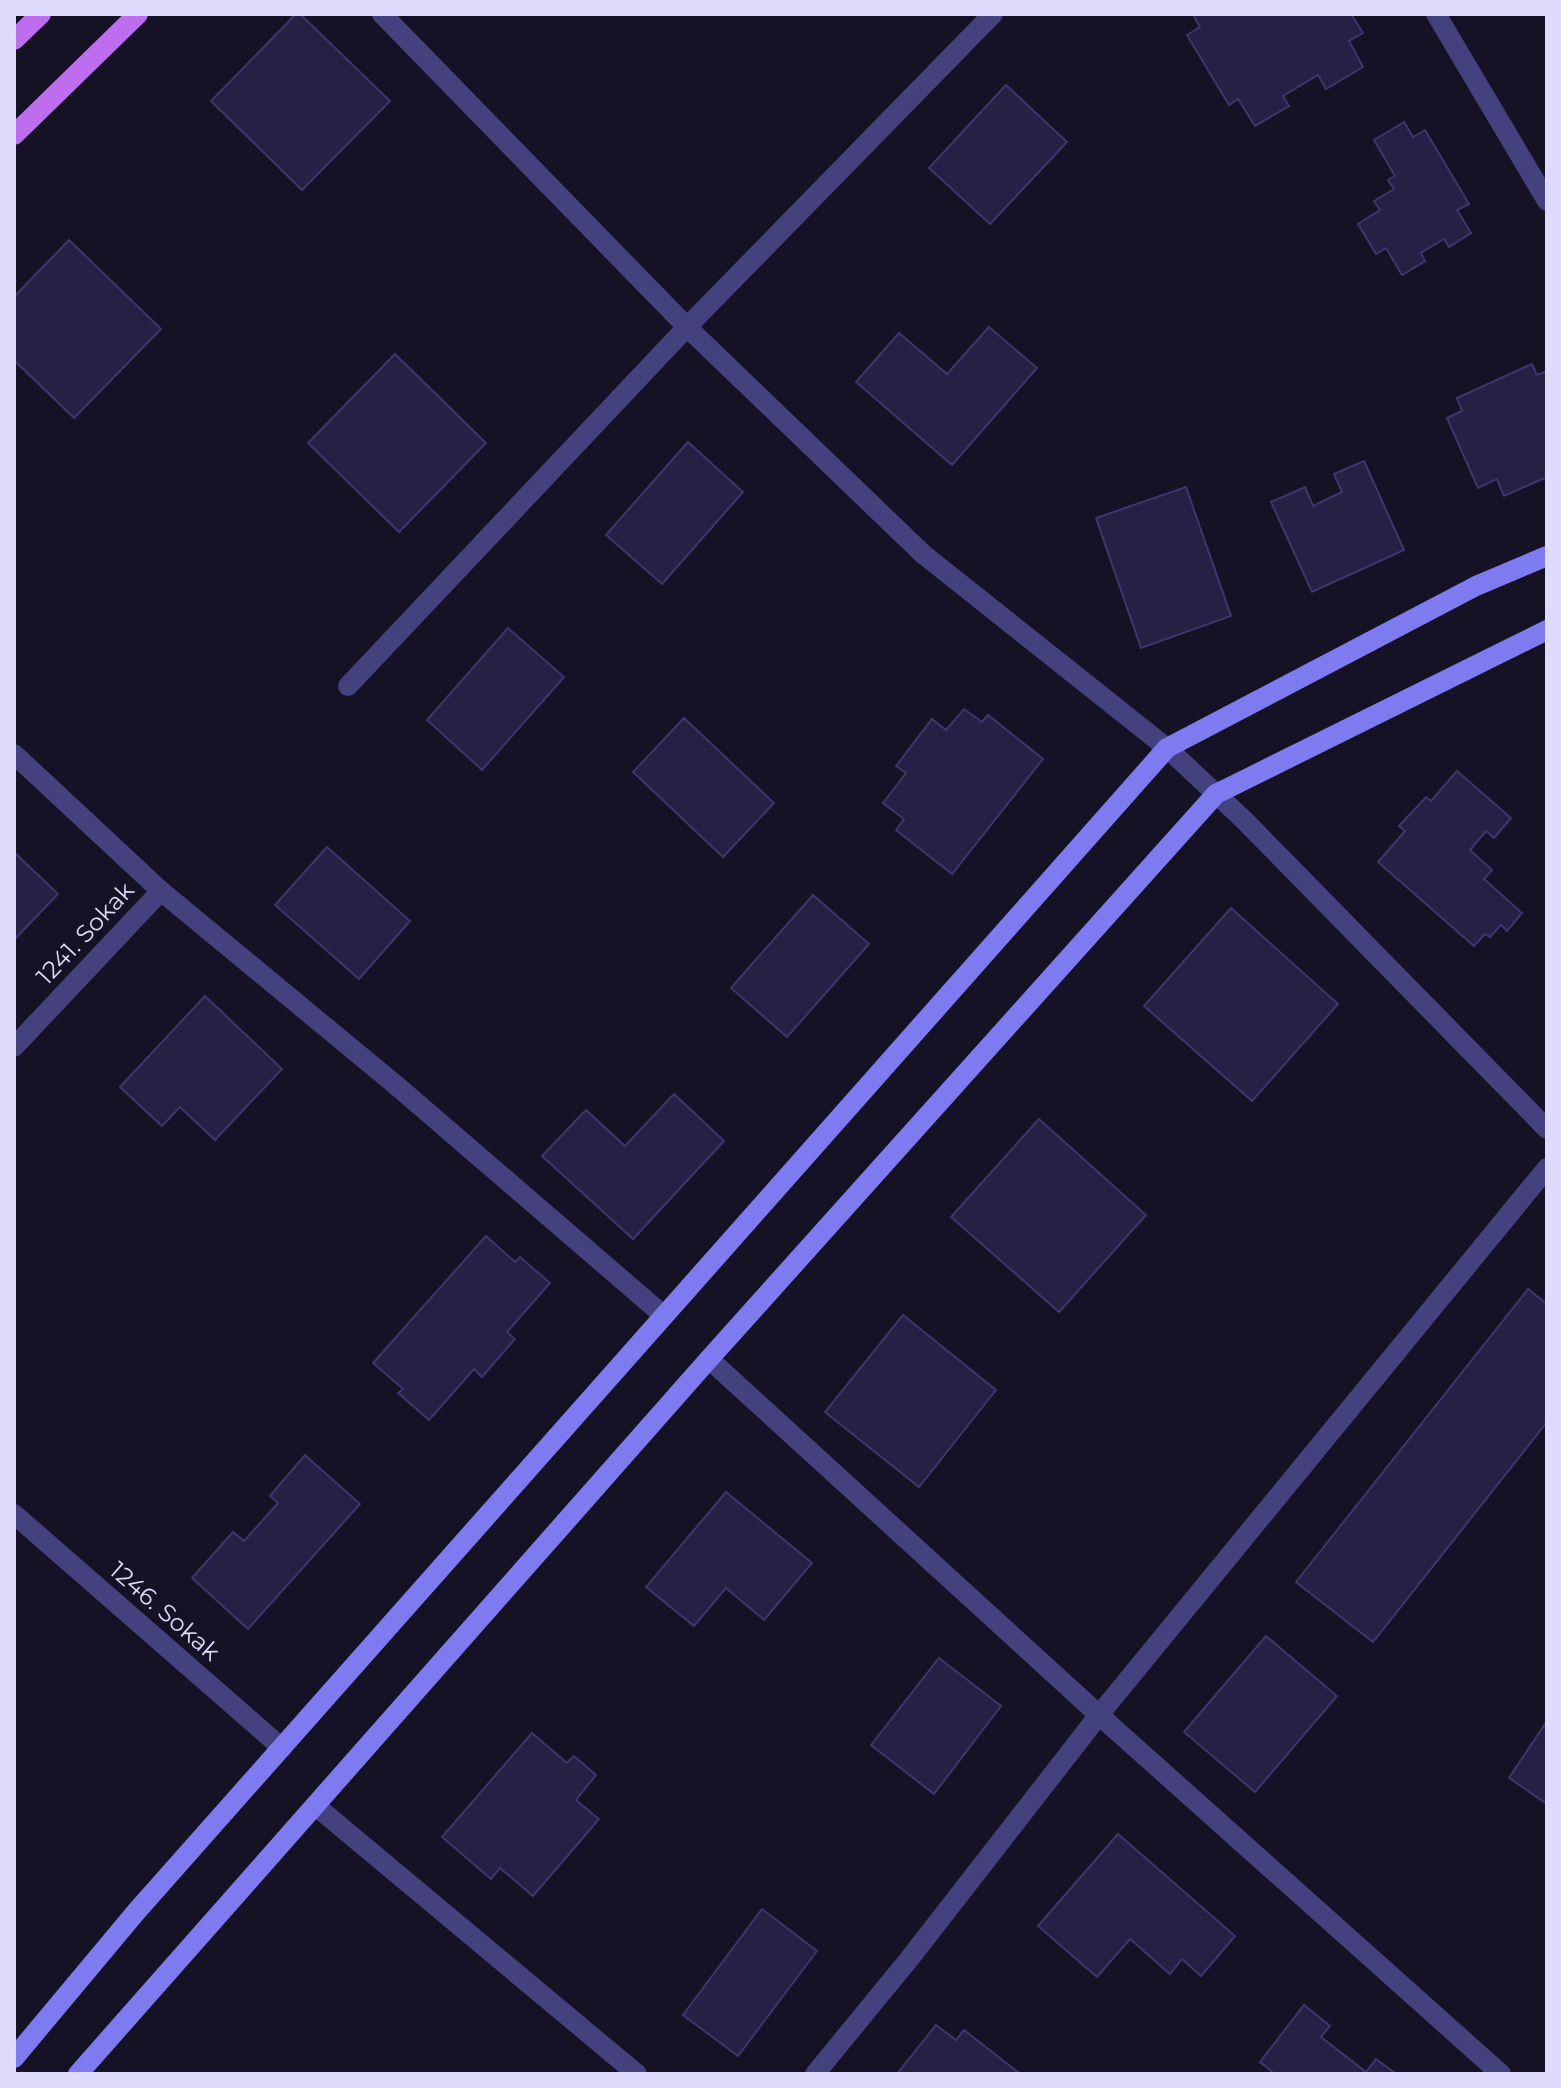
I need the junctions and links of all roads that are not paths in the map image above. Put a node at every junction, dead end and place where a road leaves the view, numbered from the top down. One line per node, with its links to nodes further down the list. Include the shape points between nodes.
1 (41, 14): 6 (main road)
2 (138, 14): 7 (main road)
3 (382, 14): 9 (street)
4 (993, 14): 9 (street)
5 (1436, 14): 8 (street)
6 (14, 40)
7 (14, 135)
8 (1547, 201)
9 (687, 327): 12 (street); 13 (street, via 923,554)
10 (1547, 556): 13 (main road, via 1476,586)
11 (1547, 630): 15 (main road)
12 (348, 686)
13 (1167, 748): 15 (street); 20 (main road)
14 (14, 754): 16 (street)
15 (1216, 794): 18 (street); 21 (main road)
16 (161, 891): 17 (street, 1241. Sokak); 20 (street)
17 (14, 1047)
18 (1547, 1129)
19 (1547, 1168): 23 (street)
20 (663, 1315): 24 (main road)
21 (709, 1359): 23 (street); 25 (main road)
22 (14, 1514): 24 (street, 1246. Sokak)
23 (1099, 1715): 29 (street); 30 (street)
24 (282, 1748): 26 (main road)
25 (317, 1807): 27 (main road); 28 (street)
26 (14, 2058)
27 (78, 2074)
28 (637, 2074)
29 (815, 2074)
30 (1501, 2074)

